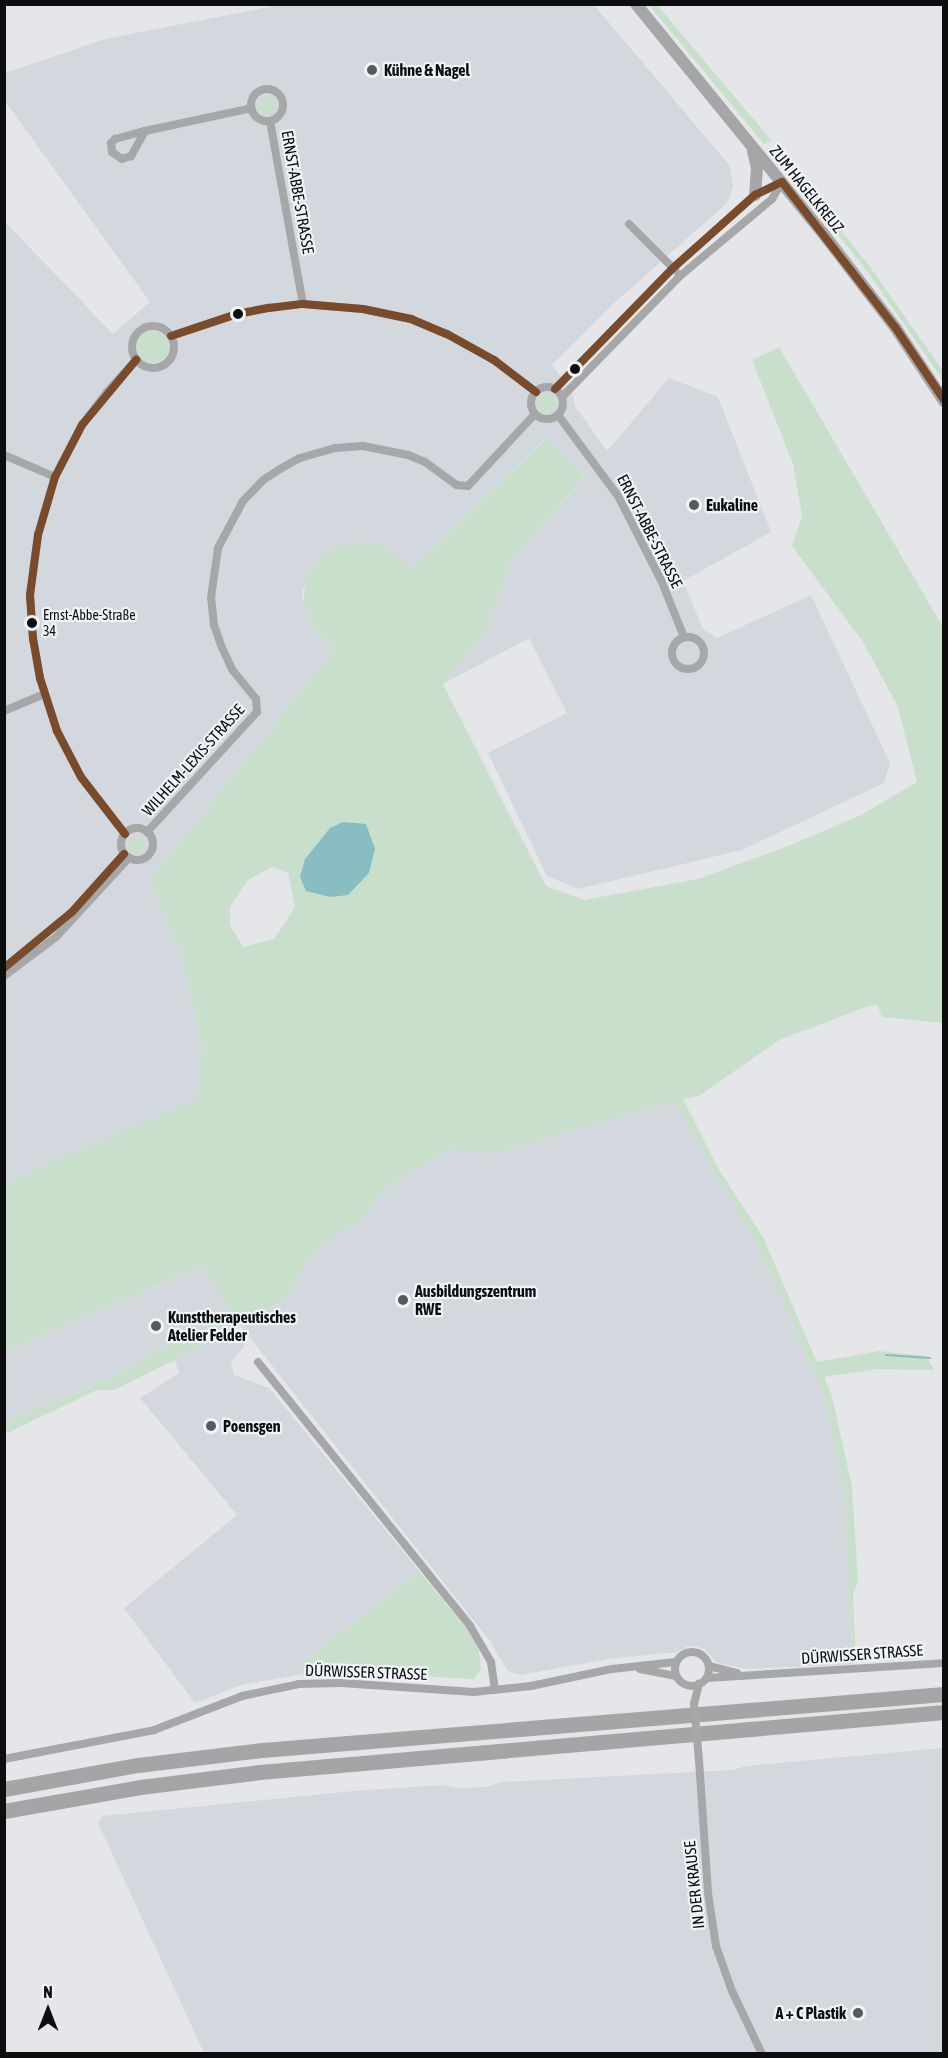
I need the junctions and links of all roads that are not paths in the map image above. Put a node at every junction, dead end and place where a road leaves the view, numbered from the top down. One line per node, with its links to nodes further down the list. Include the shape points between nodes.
1 (636, 4): 5 (main road, ZUM HAGELKREUZ)
2 (252, 108): 3 (street, ERNST-ABBE-STRASSE, via 260,120); 3 (street, ERNST-ABBE-STRASSE, via 261,91 277,92 283,106 279,116); 4 (street, ERNST-ABBE-STRASSE)
3 (270, 121): 11 (street, ERNST-ABBE-STRASSE)
4 (145, 131)
5 (752, 147): 6 (main road, ZUM HAGELKREUZ); 7 (main road, via 758,168)
6 (782, 183): 7 (street); 10 (street, via 772,199); 17 (main road, ZUM HAGELKREUZ, via 895,327)
7 (755, 195): 9 (street)
8 (629, 224): 9 (street)
9 (673, 268): 10 (street); 14 (street)
10 (680, 276): 16 (street)
11 (303, 304): 12 (street, via 237,314); 15 (street, via 363,309 434,328 494,360)
12 (171, 336): 13 (street, via 174,349 164,364 153,368); 13 (street, via 156,326 138,331 131,349)
13 (136, 360): 21 (street, via 82,425)
14 (555, 389): 15 (street, via 545,387); 16 (street)
15 (536, 392): 18 (street, via 531,405)
16 (562, 397): 19 (street)
17 (944, 401)
18 (536, 414): 19 (street, via 544,419); 25 (street, WILHELM-LEXIS-STRASSE, via 468,486 457,485 408,455 363,446 335,448 300,458 263,480 243,501 218,548 211,598 222,648 232,669 256,699 258,712)
19 (558, 415): 22 (street, ERNST-ABBE-STRASSE, via 618,496 661,580)
20 (4, 455): 21 (street)
21 (55, 477): 23 (street, via 38,535 30,595 33,639)
22 (684, 637)
23 (44, 694): 24 (street); 26 (street, via 57,731 81,777)
24 (4, 711)
25 (147, 832): 26 (street, via 134,829); 27 (street, via 153,841 152,851 144,859)
26 (125, 834): 27 (street, via 121,845)
27 (126, 856): 28 (street, via 72,912); 29 (street, via 56,937)
28 (4, 968)
29 (4, 976)
30 (258, 1362): 39 (street, via 471,1626 491,1662)
31 (676, 1662): 33 (street, via 694,1652 706,1659); 34 (street, DÜRWISSER STRASSE); 36 (street)
32 (944, 1663): 35 (street, DÜRWISSER STRASSE)
33 (709, 1666): 35 (street, DÜRWISSER STRASSE); 37 (street)
34 (627, 1668): 36 (street, DÜRWISSER STRASSE); 39 (street, DÜRWISSER STRASSE)
35 (746, 1675): 37 (street, DÜRWISSER STRASSE)
36 (676, 1676): 38 (street)
37 (707, 1678): 38 (street)
38 (694, 1688): 45 (street, IN DER KRAUSE, bridge, via 708,1893 716,1946)
39 (495, 1690): 42 (street, DÜRWISSER STRASSE, via 299,1684 242,1696 154,1730)
40 (944, 1694): 43 (highway, via 262,1750 138,1765)
41 (944, 1712): 44 (highway, via 260,1772 140,1787)
42 (4, 1759)
43 (4, 1789)
44 (4, 1811)
45 (762, 2054)

